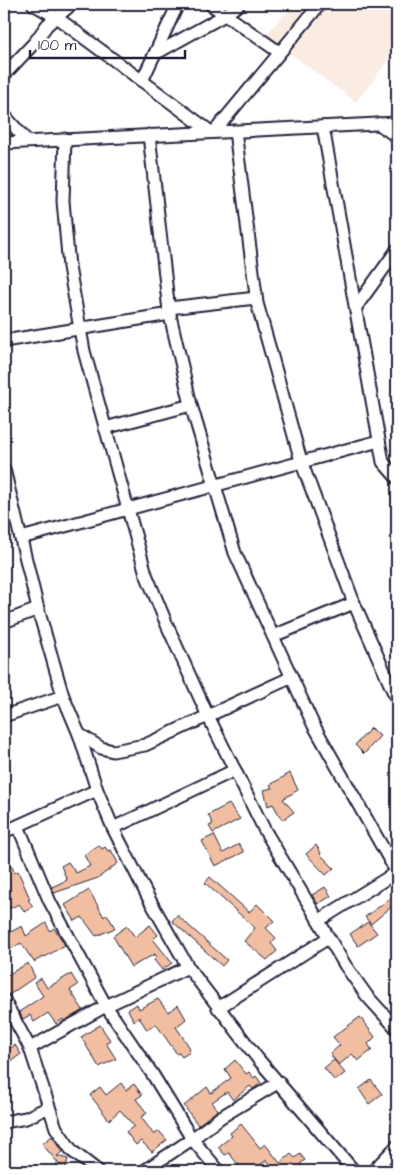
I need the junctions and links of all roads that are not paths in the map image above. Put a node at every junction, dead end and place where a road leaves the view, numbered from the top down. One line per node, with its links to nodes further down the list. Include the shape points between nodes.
1 (33, 4): 8 (street)
2 (72, 4): 8 (street)
3 (178, 4): 10 (street)
4 (210, 4): 7 (street)
5 (238, 4): 7 (street)
6 (320, 4): 9 (street)
7 (225, 15): 9 (street); 10 (street)
8 (56, 17): 11 (street); 12 (street)
9 (279, 52): 18 (street)
10 (155, 54): 12 (street)
11 (4, 75)
12 (142, 82): 18 (street)
13 (4, 115): 22 (street)
14 (397, 123): 15 (street)
15 (379, 124): 16 (street); 20 (street)
16 (322, 126): 17 (street); 26 (street)
17 (235, 131): 18 (street); 25 (street)
18 (212, 132): 19 (street)
19 (149, 135): 21 (street); 27 (street)
20 (397, 137)
21 (65, 140): 22 (street); 28 (street, via 63,201)
22 (27, 141): 23 (street)
23 (4, 142)
24 (395, 257): 26 (street)
25 (256, 298): 27 (street); 33 (street)
26 (356, 307): 32 (street)
27 (170, 311): 28 (street); 30 (street)
28 (80, 329): 29 (street); 31 (street)
29 (4, 341)
30 (191, 405): 31 (street); 36 (street)
31 (105, 428): 37 (street)
32 (379, 441): 33 (street); 35 (street, via 383,462)
33 (301, 461): 36 (street); 39 (street)
34 (4, 475): 38 (street)
35 (397, 478)
36 (215, 484): 37 (street); 42 (street, via 235,553)
37 (128, 508): 38 (street); 47 (street, via 146,574)
38 (21, 538): 40 (street)
39 (354, 602): 42 (street); 45 (street)
40 (38, 609): 41 (street); 44 (street)
41 (4, 622)
42 (273, 636): 43 (street)
43 (292, 677): 47 (street); 54 (street, via 313,724)
44 (63, 696): 46 (street); 48 (street)
45 (397, 700)
46 (4, 716)
47 (208, 716): 48 (street, via 145,745 113,751 101,748); 49 (street)
48 (78, 734): 50 (street)
49 (235, 770): 52 (street); 55 (street, via 264,829)
50 (97, 790): 51 (street); 52 (street)
51 (18, 826): 53 (street); 59 (street, via 50,902)
52 (113, 828): 57 (street)
53 (4, 832)
54 (397, 872): 55 (street)
55 (318, 921): 56 (street)
56 (328, 938): 60 (street); 61 (street, via 367,996)
57 (188, 967): 59 (street); 60 (street)
58 (4, 1000): 62 (street)
59 (106, 1006): 62 (street); 66 (street, via 153,1074)
60 (218, 1008): 63 (street)
61 (397, 1030)
62 (30, 1048): 64 (street)
63 (279, 1082): 66 (street, via 220,1117); 71 (street)
64 (49, 1107): 65 (street, via 26,1118); 68 (street, via 56,1128 72,1151)
65 (4, 1122)
66 (192, 1139): 69 (street); 70 (street)
67 (397, 1146): 72 (street)
68 (98, 1171)
69 (144, 1171)
70 (220, 1171)
71 (354, 1171)
72 (373, 1171)

